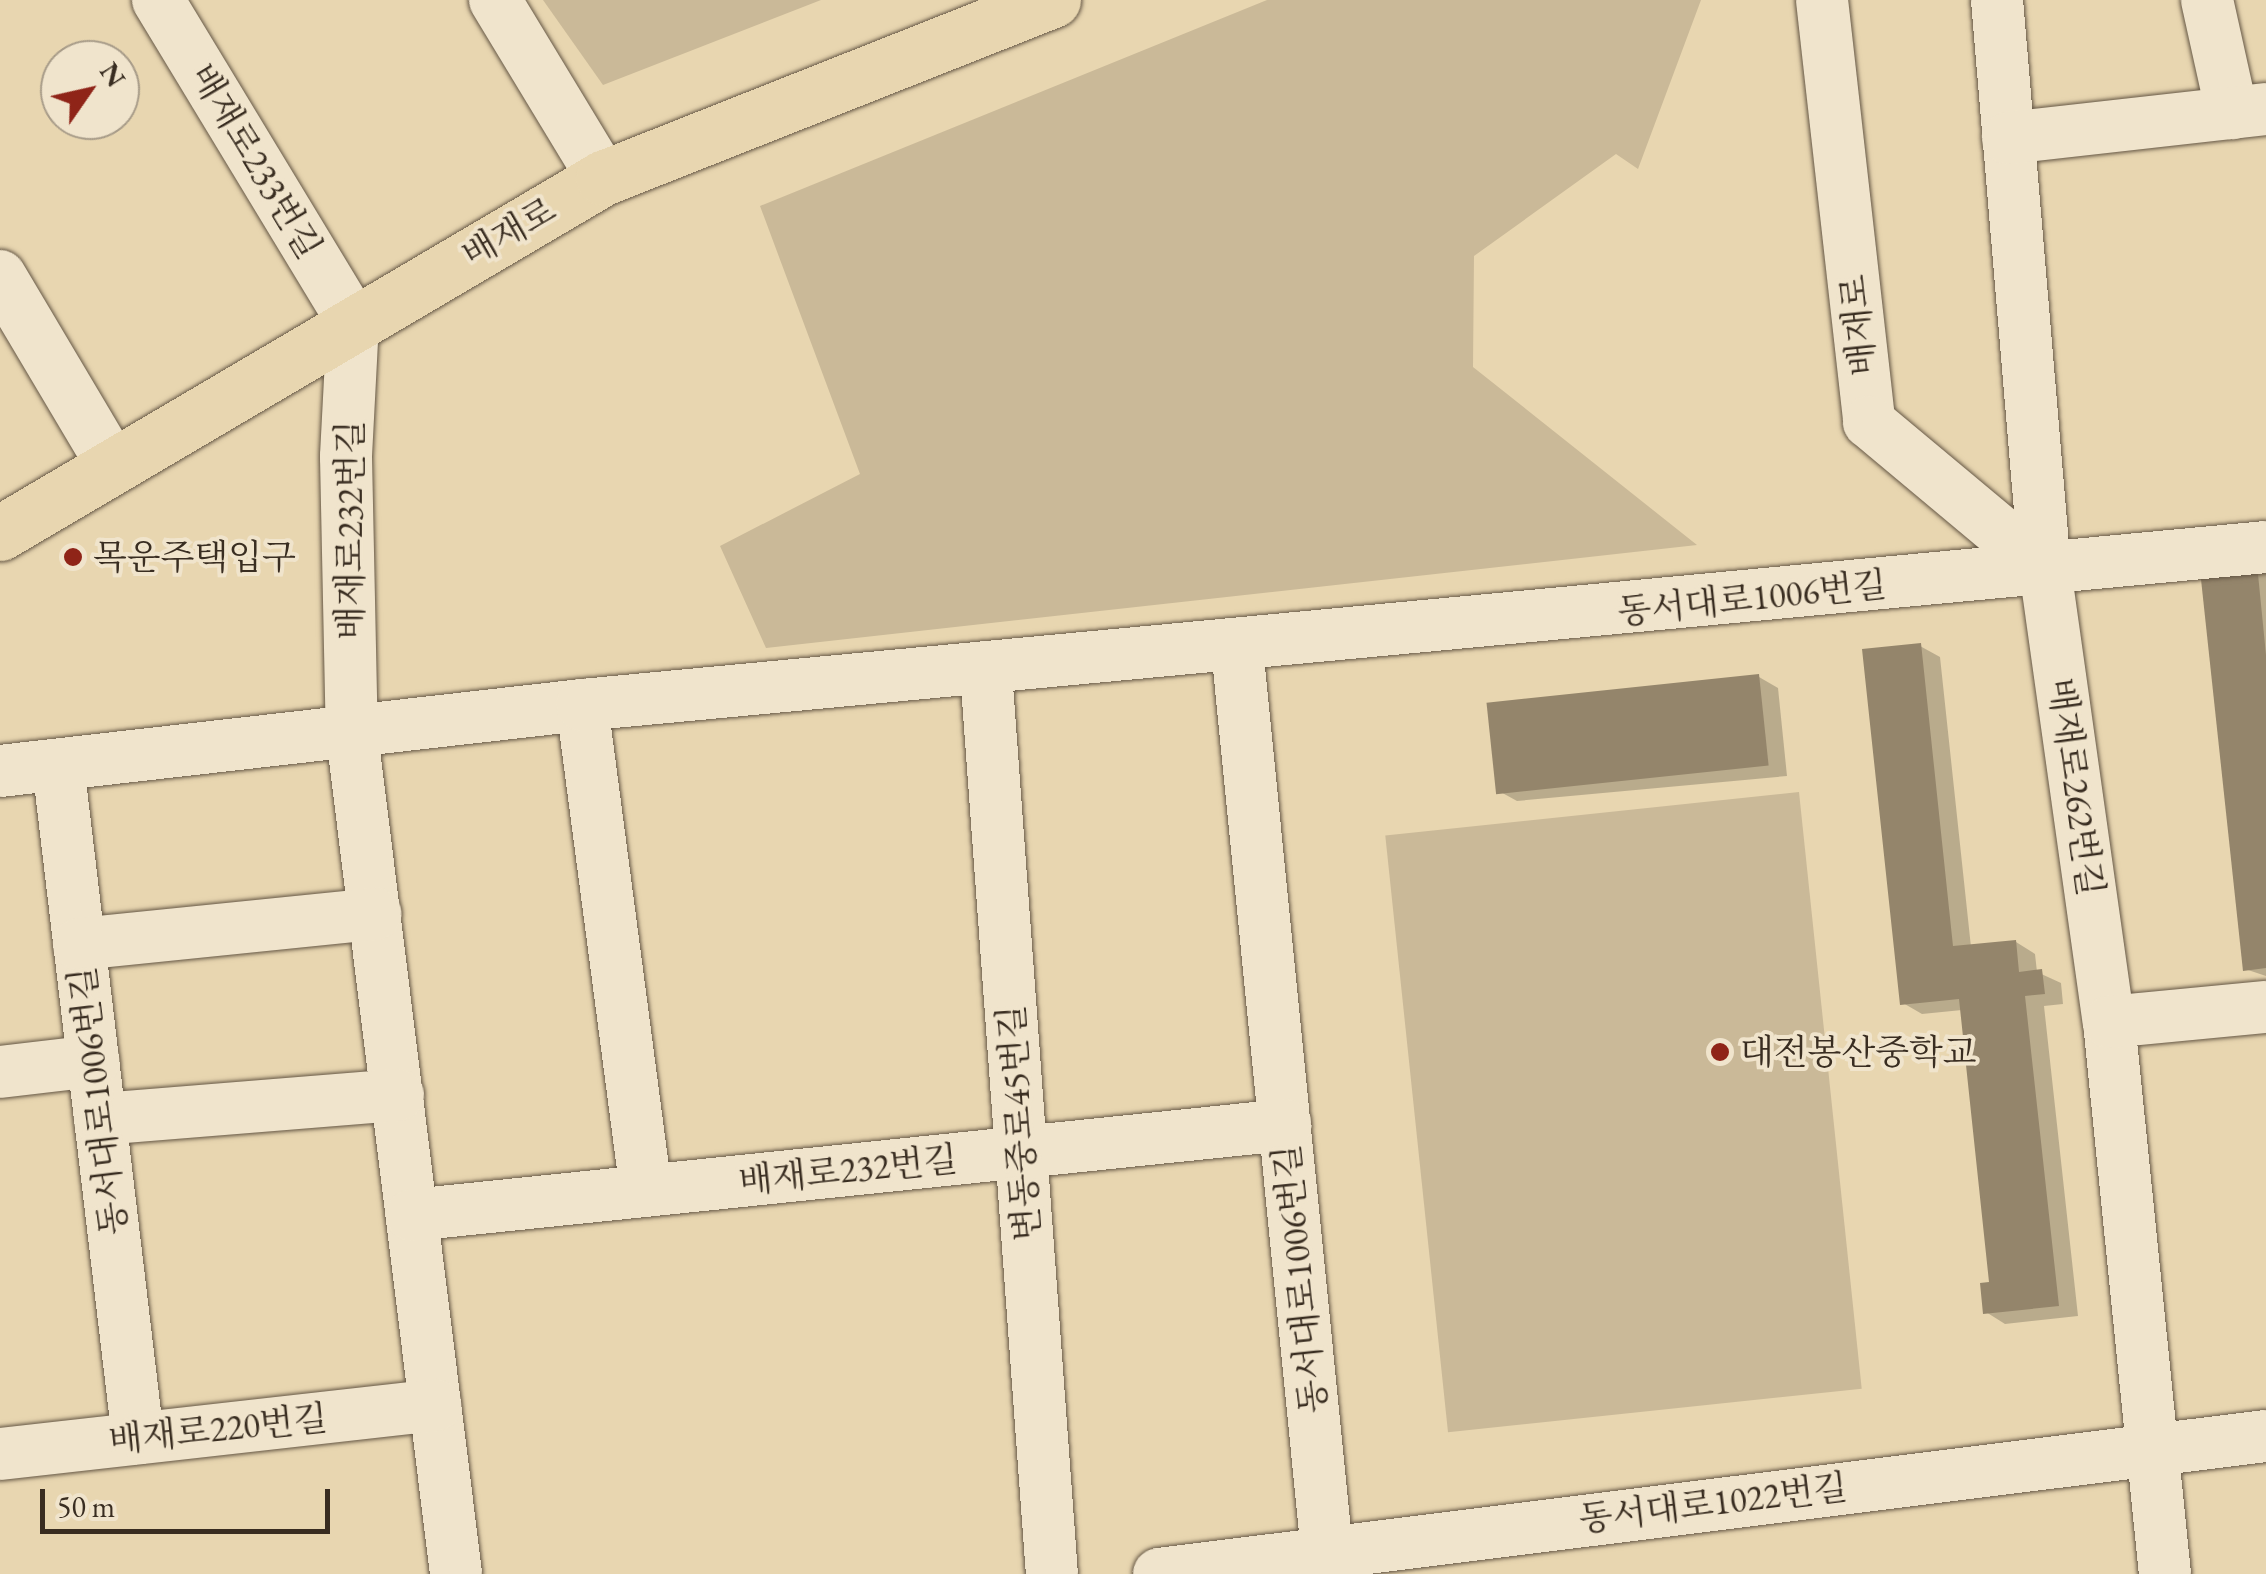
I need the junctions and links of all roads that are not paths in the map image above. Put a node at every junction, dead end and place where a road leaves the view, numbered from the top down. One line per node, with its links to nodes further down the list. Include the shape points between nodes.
1 (158, 0): 11 (street, 배재로233번길)
2 (495, 0): 9 (street)
3 (1053, 0): 9 (main road, 배재로)
4 (1822, 0): 15 (street, 배재로, via 1869,422)
5 (1997, 0): 8 (street, 배재로262번길)
6 (2208, 0): 7 (street)
7 (2249, 111): 8 (street)
8 (2008, 138): 15 (street, 배재로262번길)
9 (603, 178): 11 (main road, 배재로)
10 (0, 276): 12 (street)
11 (353, 322): 12 (main road, 배재로); 19 (street, 배재로232번길, via 346,457)
12 (112, 464): 13 (main road, 배재로)
13 (0, 534)
14 (2266, 547): 15 (street, 동서대로1006번길)
15 (2045, 569): 16 (street, 동서대로1006번길); 25 (street, 배재로262번길)
16 (1237, 648): 17 (street, 동서대로1006번길); 30 (street, 동서대로1006번길)
17 (986, 672): 18 (street, 동서대로1006번길); 31 (street, 변동중로45번길)
18 (582, 704): 19 (street, 동서대로1006번길); 32 (street)
19 (352, 735): 20 (street, 동서대로1006번길); 22 (street, 배재로232번길)
20 (58, 765): 21 (street, 동서대로1006번길); 23 (street, 동서대로1006번길)
21 (0, 771)
22 (375, 914): 23 (street); 28 (street, 배재로232번길)
23 (79, 944): 26 (street, 동서대로1006번길)
24 (2266, 1008): 25 (street)
25 (2109, 1022): 37 (street, 배재로262번길)
26 (93, 1061): 27 (street); 29 (street, 동서대로1006번길)
27 (0, 1072)
28 (398, 1094): 29 (street); 33 (street, 배재로232번길)
29 (100, 1119): 36 (street, 동서대로1006번길)
30 (1285, 1125): 31 (street, 배재로232번길); 39 (street, 동서대로1006번길)
31 (1021, 1152): 32 (street, 배재로232번길); 41 (street, 변동중로45번길)
32 (646, 1191): 33 (street, 배재로232번길)
33 (412, 1215): 34 (street, 배재로232번길)
34 (436, 1405): 36 (street, 배재로220번길); 40 (street, 배재로232번길)
35 (2266, 1436): 37 (street, 동서대로1022번길)
36 (138, 1438): 38 (street, 배재로220번길)
37 (2154, 1448): 39 (street, 동서대로1022번길); 43 (street, 배재로262번길)
38 (0, 1454)
39 (1327, 1552): 42 (street, 동서대로1022번길)
40 (456, 1574)
41 (1052, 1574)
42 (1160, 1574)
43 (2164, 1574)

